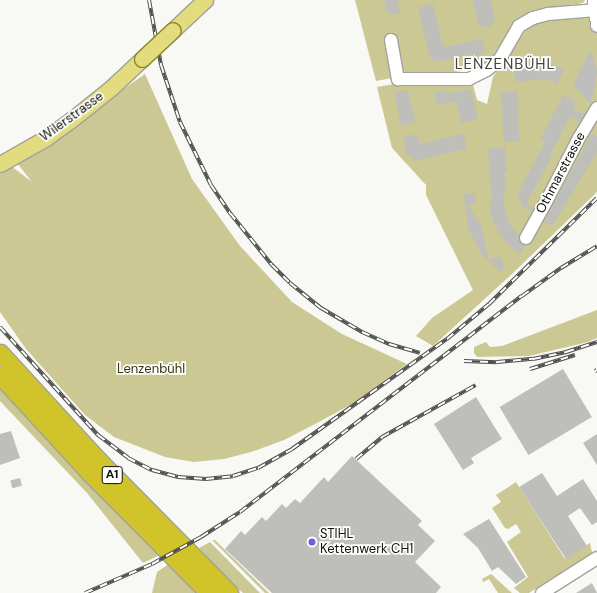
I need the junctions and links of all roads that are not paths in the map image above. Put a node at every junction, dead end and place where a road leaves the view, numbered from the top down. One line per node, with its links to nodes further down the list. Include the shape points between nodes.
1 (205, 0): 6 (main road, Wilerstrasse, bridge, via 80,114 46,138)
2 (595, 7): 3 (street); 4 (street, via 548,14 533,18 519,26 500,59 487,70 469,79 398,79)
3 (597, 26)
4 (391, 40)
5 (597, 108): 7 (street, Othmarstrasse, via 578,138)
6 (0, 164)
7 (526, 238)
8 (0, 353): 12 (highway, A1, via 105,468)
9 (0, 375): 11 (highway, A1, via 90,473)
10 (597, 558): 13 (street)
11 (209, 593)
12 (229, 593)
13 (542, 593)

